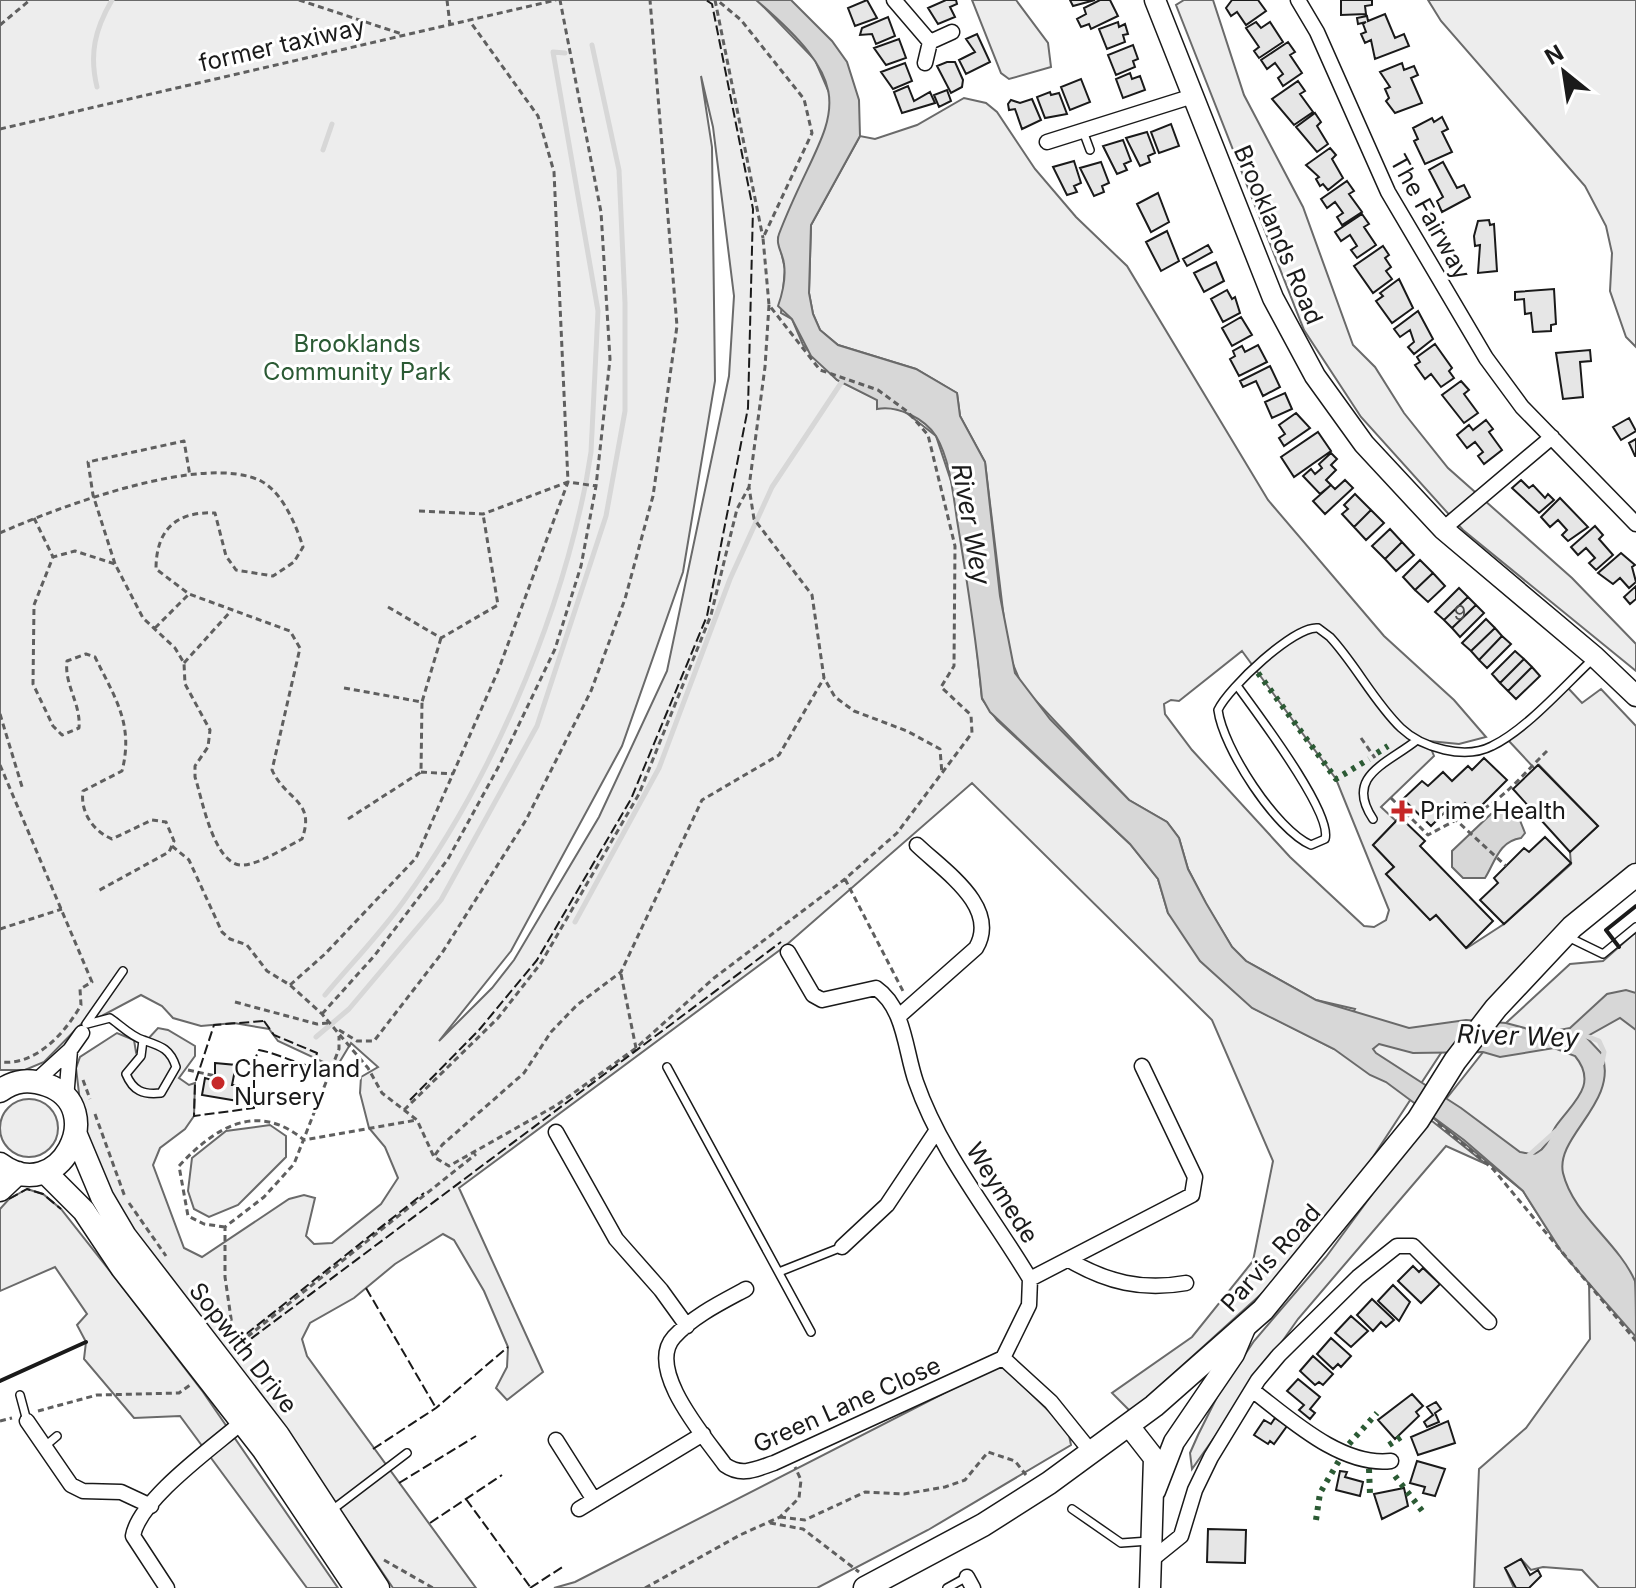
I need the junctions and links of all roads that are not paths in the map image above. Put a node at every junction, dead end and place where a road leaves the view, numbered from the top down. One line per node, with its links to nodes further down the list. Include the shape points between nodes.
1 (894, 0): 5 (street)
2 (1298, 0): 11 (street, The Fairway, via 1388,192 1435,275 1506,388)
3 (1161, 2): 7 (main road, Brooklands Road)
4 (952, 32): 5 (street)
5 (930, 42): 6 (street)
6 (925, 63)
7 (1193, 96): 8 (street); 13 (main road, Brooklands Road, via 1292,337 1364,444)
8 (1083, 131): 9 (street); 10 (lane)
9 (1047, 142)
10 (1090, 150)
11 (1552, 437): 12 (street, The Fairway); 13 (street)
12 (1636, 524)
13 (1443, 529): 14 (main road, Brooklands Road)
14 (1595, 657): 16 (main road, Brooklands Road); 17 (lane, via 1491,747 1463,752)
15 (1238, 687): 15 (lane, via 1218,710 1228,742 1289,830 1302,841 1319,844 1327,832 1324,820); 17 (lane, via 1254,667 1305,629 1318,628 1350,658 1399,726)
16 (1636, 696)
17 (1417, 740): 18 (lane, via 1362,785 1361,802)
18 (1373, 819)
19 (917, 845): 27 (street, via 982,913 984,934 976,948)
20 (1636, 875): 22 (main road, Parvis Road)
21 (1636, 886): 22 (main road)
22 (1587, 914): 24 (main road, Parvis Road)
23 (1636, 927): 24 (lane, via 1603,954)
24 (1564, 935): 49 (main road, Parvis Road, via 1455,1061 1422,1124)
25 (784, 947): 27 (street, Weymede, via 813,995 822,1000 876,988 890,997)
26 (123, 971): 28 (lane)
27 (898, 1017): 35 (street, Weymede, via 916,1083)
28 (84, 1029): 29 (lane, via 110,1018); 30 (street)
29 (143, 1040): 29 (lane, via 141,1056 126,1074 130,1085 146,1095 161,1093 176,1067 172,1054)
30 (70, 1050): 33 (street); 34 (street, Sopwith Drive)
31 (1142, 1066): 42 (street, Weymede, via 1195,1177 1192,1195)
32 (667, 1067): 43 (lane)
33 (13, 1083): 34 (main road, via 53,1087)
34 (66, 1099): 37 (main road, Sopwith Drive)
35 (937, 1130): 41 (street, Weymede, via 887,1205); 44 (street, Weymede)
36 (556, 1132): 48 (street, via 616,1239)
37 (76, 1135): 39 (main road, via 65,1157); 69 (main road, Sopwith Drive, via 125,1236)
38 (9, 1169): 39 (main road); 40 (main road)
39 (45, 1172): 55 (main road, Sopwith Drive, via 84,1211)
40 (0, 1190)
41 (842, 1247): 43 (lane)
42 (1069, 1260): 44 (street, Weymede); 45 (street, via 1119,1284)
43 (779, 1272): 50 (lane)
44 (1030, 1279): 51 (street, Weymede, via 1029,1305)
45 (1186, 1283)
46 (746, 1289): 48 (street, Green Lane Close)
47 (1489, 1322): 52 (street, via 1413,1246 1397,1246 1300,1332)
48 (687, 1326): 57 (street, Green Lane Close, via 673,1338 665,1366)
49 (1245, 1328): 56 (main road, Parvis Road); 64 (main road, via 1234,1354 1174,1442)
50 (811, 1332)
51 (1003, 1358): 57 (street, Green Lane Close, via 747,1472 734,1471); 62 (street, via 1066,1418)
52 (1252, 1390): 63 (street, via 1336,1448); 70 (street, via 1211,1457 1181,1536)
53 (20, 1395): 54 (lane)
54 (26, 1418): 60 (street)
55 (241, 1423): 66 (street); 75 (main road, Sopwith Drive)
56 (1129, 1426): 62 (main road, Parvis Road); 64 (main road, via 1154,1458)
57 (703, 1434): 65 (street)
58 (57, 1436): 60 (lane)
59 (556, 1440): 65 (street)
60 (43, 1448): 66 (street, via 71,1485 83,1491 121,1492)
61 (407, 1453): 69 (lane)
62 (1092, 1453): 72 (main road, Parvis Road, via 952,1542)
63 (1391, 1461)
64 (1155, 1491): 70 (main road)
65 (594, 1500): 67 (street)
66 (151, 1506): 74 (street, via 135,1524 133,1536)
67 (579, 1509)
68 (1072, 1509): 70 (lane, via 1121,1543)
69 (330, 1511): 71 (main road, Sopwith Drive)
70 (1150, 1551): 77 (main road)
71 (382, 1578)
72 (862, 1580)
73 (970, 1582): 76 (lane)
74 (167, 1588)
75 (356, 1588)
76 (947, 1588)
77 (1150, 1588)

